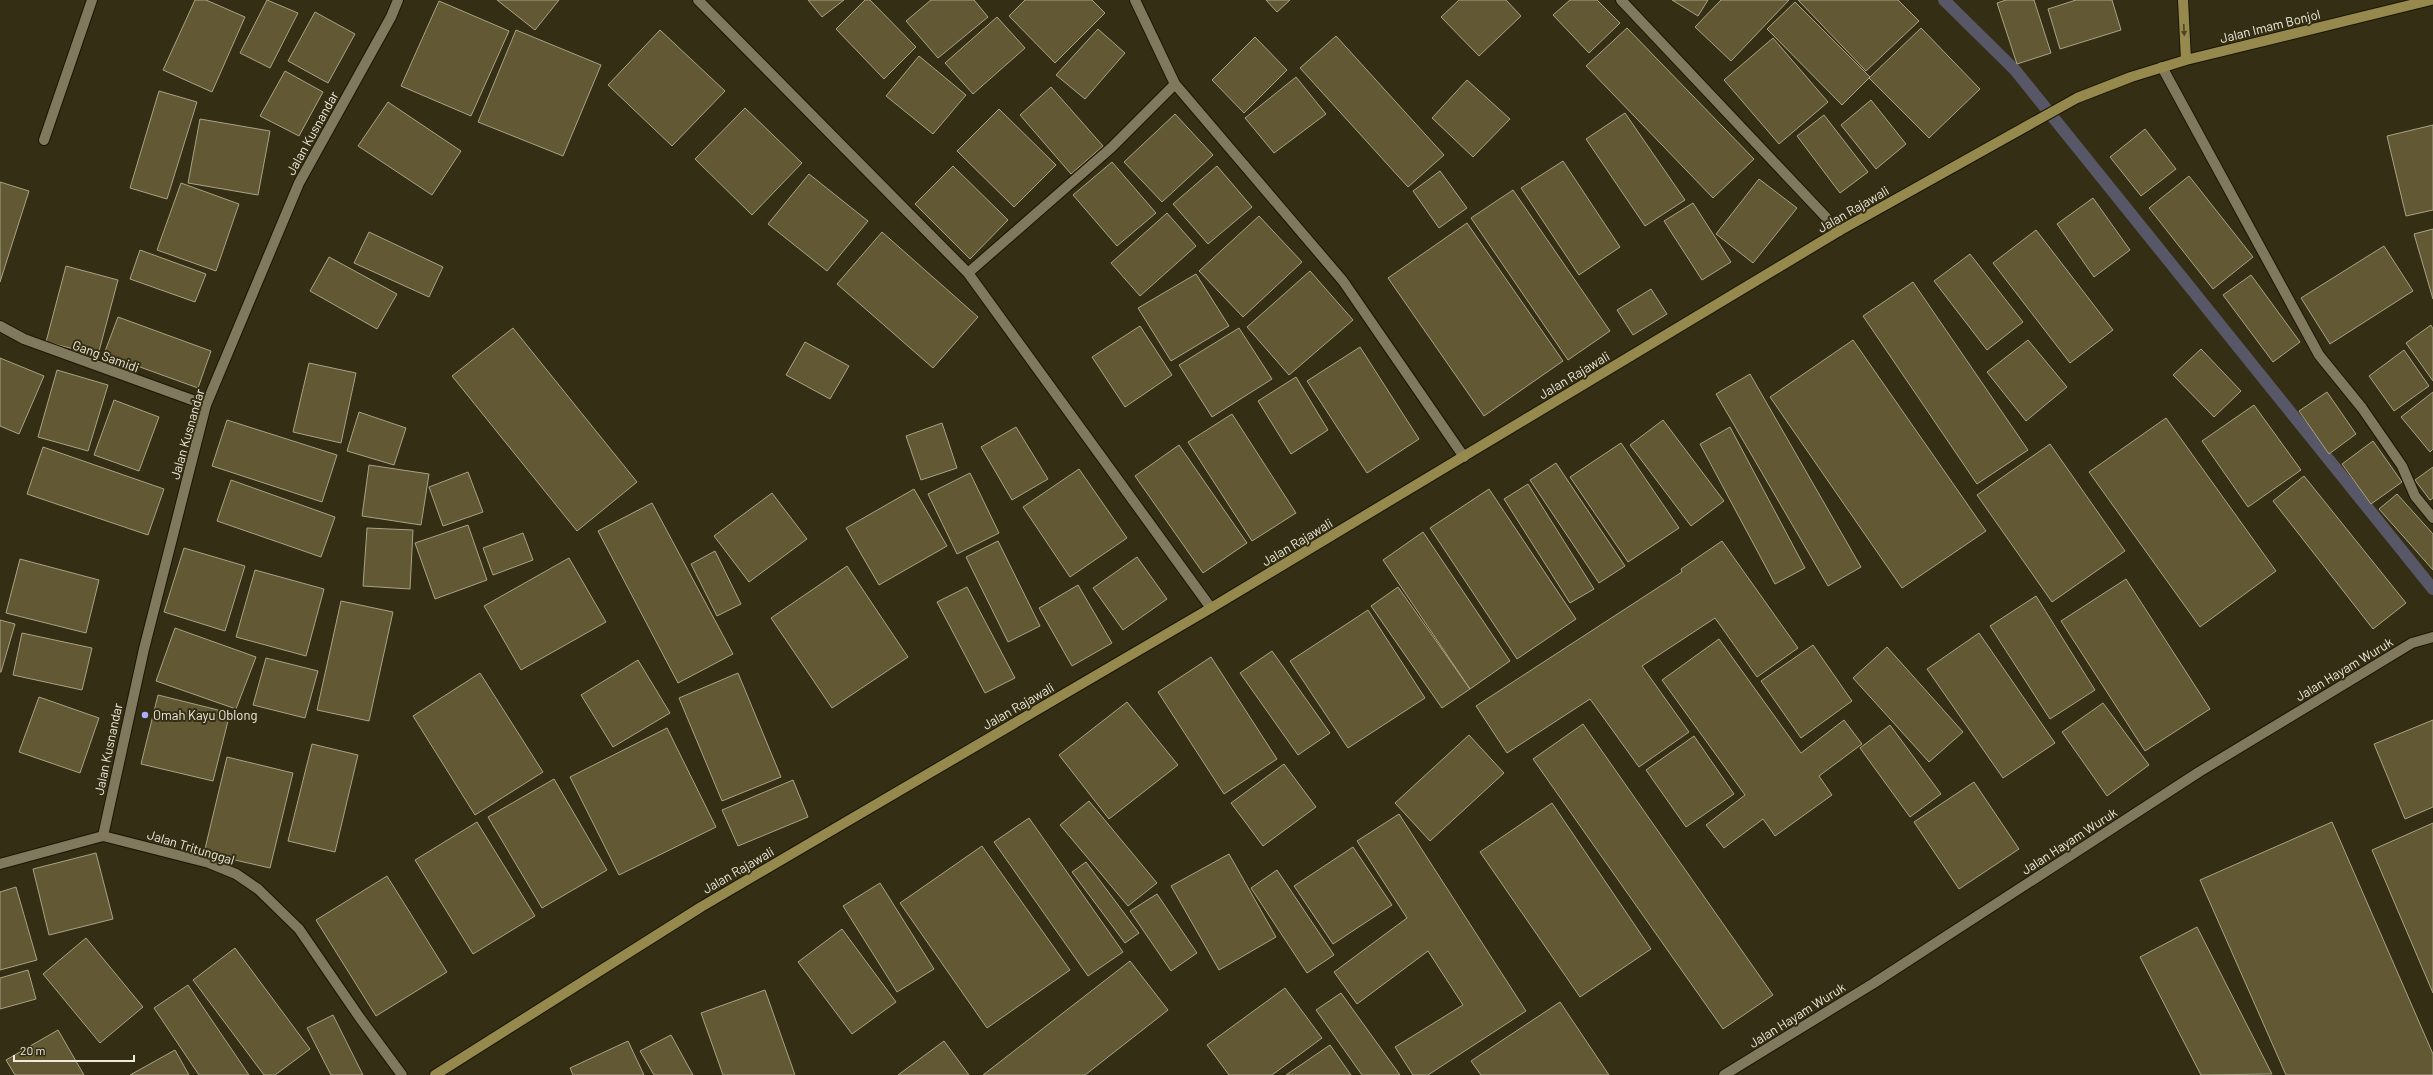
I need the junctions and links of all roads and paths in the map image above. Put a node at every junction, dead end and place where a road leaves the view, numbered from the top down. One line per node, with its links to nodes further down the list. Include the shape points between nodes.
1 (92, 0): 11 (street)
2 (398, 0): 15 (street, Jalan Kusnandar, via 299,183)
3 (698, 0): 13 (street)
4 (1135, 0): 10 (street)
5 (1621, 0): 12 (street)
6 (2183, 0): 8 (main road, one-way to 8)
7 (2431, 0): 8 (main road, Jalan Imam Bonjol)
8 (2186, 60): 9 (main road, Jalan Rajawali)
9 (2162, 67): 12 (main road, Jalan Rajawali, via 2077,98); 17 (street, via 2319,355 2362,408 2402,466 2415,496)
10 (1175, 84): 13 (street, via 1111,148); 16 (street, via 1343,281)
11 (44, 140)
12 (1839, 231): 16 (main road, Jalan Rajawali)
13 (968, 272): 18 (street)
14 (0, 326): 15 (street, Gang Samidi, via 30,342)
15 (206, 405): 20 (street, Jalan Kusnandar, via 144,648)
16 (1464, 457): 18 (main road, Jalan Rajawali)
17 (2433, 518)
18 (1211, 608): 23 (main road, Jalan Rajawali, via 701,907)
19 (2433, 636): 24 (street, Jalan Hayam Wuruk, via 2412,643 2199,772 1874,983)
20 (103, 836): 21 (street, Jalan Tritunggal); 22 (street, Jalan Tritunggal, via 209,863 236,874 258,889 299,929)
21 (0, 864)
22 (402, 1075)
23 (435, 1075)
24 (1724, 1075)

